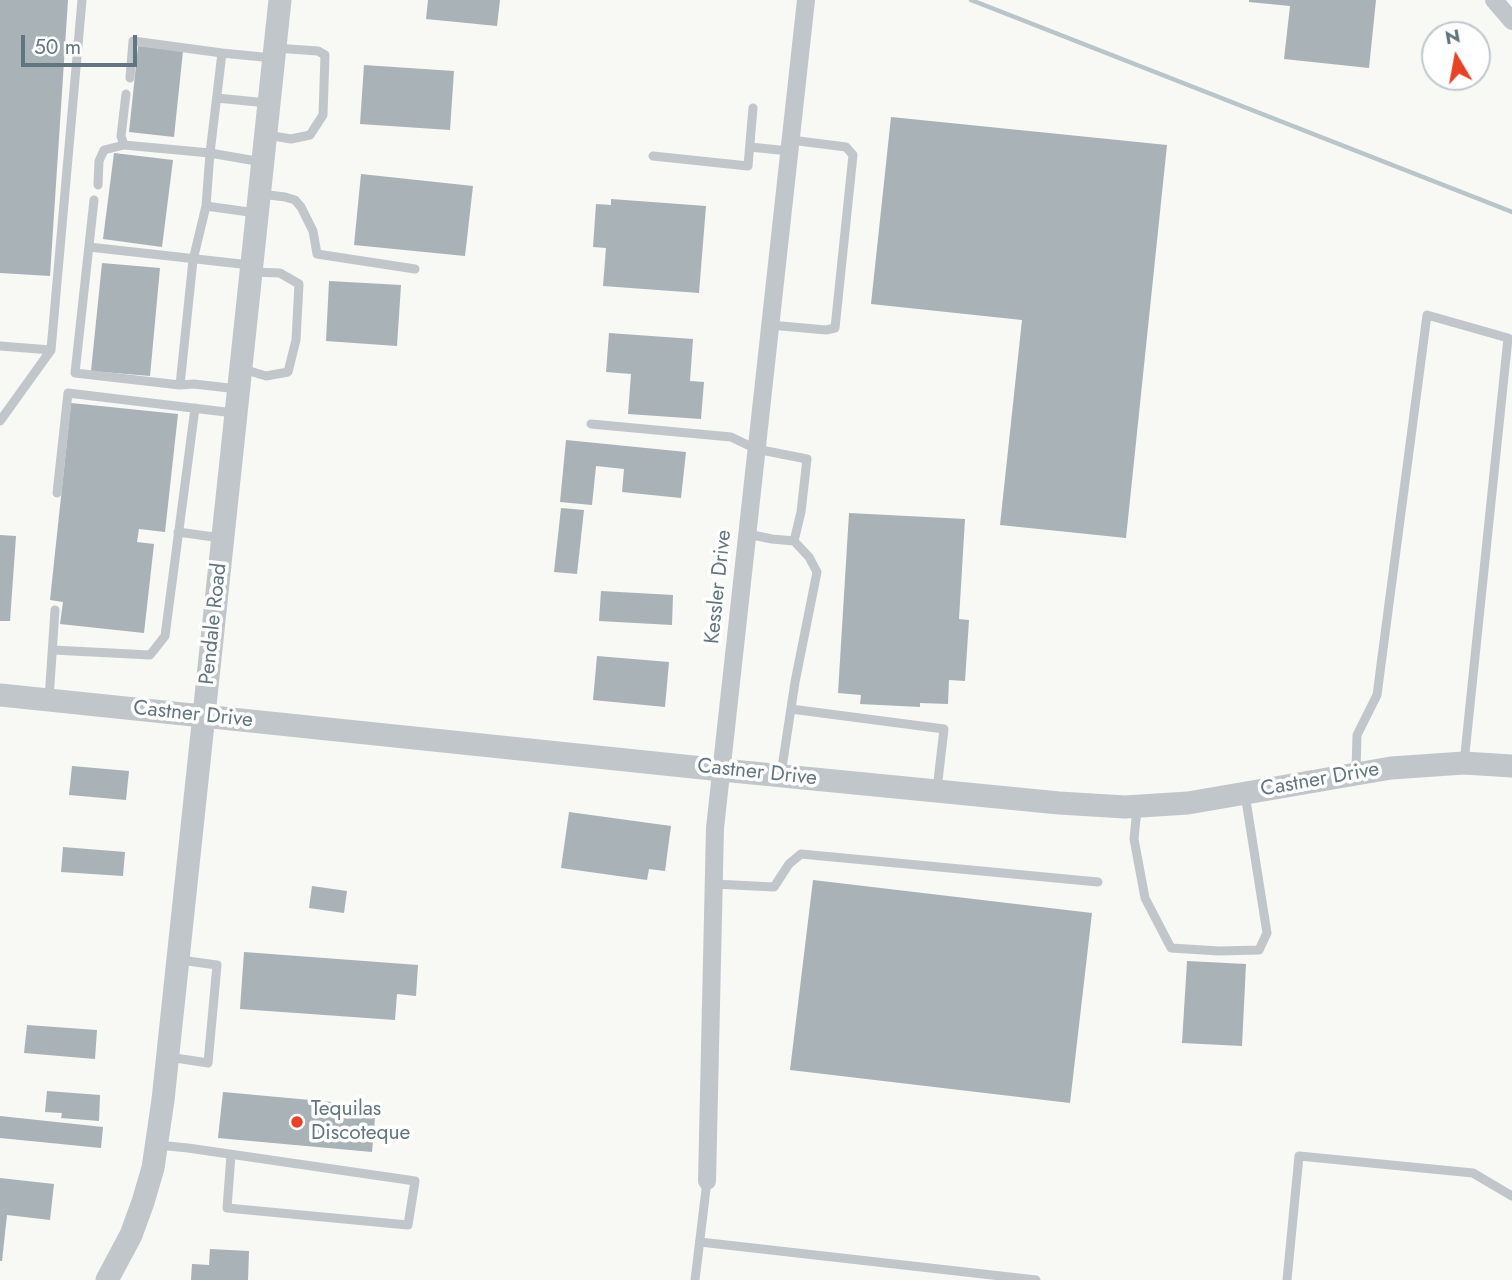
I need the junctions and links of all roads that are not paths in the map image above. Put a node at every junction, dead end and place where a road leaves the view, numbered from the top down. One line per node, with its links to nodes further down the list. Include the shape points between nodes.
1 (82, 0): 30 (lane)
2 (280, 0): 7 (street, Pendale Road)
3 (806, 0): 15 (street, Kessler Drive)
4 (1494, 0): 5 (street)
5 (1512, 21)
6 (222, 52): 7 (lane); 8 (lane, via 134,41); 10 (lane)
7 (274, 53): 11 (street, Pendale Road); 13 (lane, via 318,51 326,55 323,115 310,135 291,139)
8 (130, 78)
9 (126, 94): 14 (lane)
10 (217, 98): 11 (lane); 17 (lane)
11 (269, 103): 13 (street, Pendale Road)
12 (753, 108): 16 (lane)
13 (266, 135): 19 (street, Pendale Road)
14 (124, 145): 17 (lane); 20 (lane, via 104,150)
15 (790, 146): 16 (lane); 28 (street, Kessler Drive); 28 (lane, via 846,147 853,155 835,328)
16 (750, 147): 18 (lane, via 748,166)
17 (210, 153): 19 (lane); 23 (lane)
18 (653, 156)
19 (263, 162): 22 (street, Pendale Road)
20 (98, 185)
21 (94, 200): 24 (lane)
22 (258, 203): 23 (lane); 26 (street, Pendale Road); 27 (lane, via 295,200 308,219 317,254)
23 (206, 206): 25 (lane)
24 (89, 247): 25 (lane); 32 (lane, via 75,373)
25 (193, 260): 26 (lane); 32 (lane)
26 (251, 269): 31 (street, Pendale Road); 31 (lane, via 280,273 299,284 296,340 288,372)
27 (415, 269)
28 (770, 325): 37 (street, Kessler Drive)
29 (0, 346): 30 (lane)
30 (51, 349): 35 (lane)
31 (240, 378): 32 (lane); 34 (street, Pendale Road)
32 (180, 385)
33 (195, 408): 34 (lane); 38 (lane, via 68,393); 39 (lane)
34 (236, 413): 41 (street, Pendale Road)
35 (0, 421)
36 (591, 424): 37 (lane, via 731,438)
37 (756, 449): 40 (street, Kessler Drive); 42 (lane, via 807,459)
38 (57, 494)
39 (177, 532): 41 (lane); 44 (lane, via 165,636 150,655)
40 (747, 534): 42 (lane); 51 (street, Kessler Drive)
41 (223, 538): 48 (street, Pendale Road)
42 (794, 541): 47 (lane, via 817,572)
43 (55, 610): 44 (lane)
44 (53, 650): 46 (lane)
45 (0, 695): 46 (street, Castner Drive)
46 (49, 700): 48 (street, Castner Drive)
47 (791, 709): 53 (lane); 54 (lane, via 944,729)
48 (204, 717): 51 (street, Castner Drive); 59 (street, Pendale Road)
49 (1464, 763): 50 (street, Castner Drive); 52 (street, Castner Drive); 52 (lane, via 1508,338 1427,315 1377,695 1357,735)
50 (1512, 766)
51 (722, 770): 53 (street, Castner Drive); 58 (street, Kessler Drive)
52 (1356, 773): 55 (street, Castner Drive)
53 (780, 775): 54 (street, Castner Drive)
54 (936, 791): 56 (street, Castner Drive)
55 (1245, 794): 56 (street, Castner Drive); 56 (lane, via 1267,933 1259,950 1171,948 1145,898 1134,839)
56 (1137, 807)
57 (1098, 882): 58 (lane, via 801,854 774,887)
58 (714, 884): 63 (street, Kessler Drive)
59 (178, 960): 60 (street, Pendale Road); 60 (lane, via 217,965 208,1063)
60 (167, 1056): 61 (street, Pendale Road)
61 (156, 1145): 62 (lane); 66 (street, Pendale Road, via 143,1202)
62 (231, 1154): 62 (lane, via 415,1181 408,1225 227,1208)
63 (707, 1181): 65 (lane)
64 (1512, 1196): 69 (lane, via 1473,1173 1299,1156)
65 (700, 1242): 67 (lane); 68 (lane)
66 (107, 1280)
67 (695, 1280)
68 (1036, 1280)
69 (1287, 1280)

